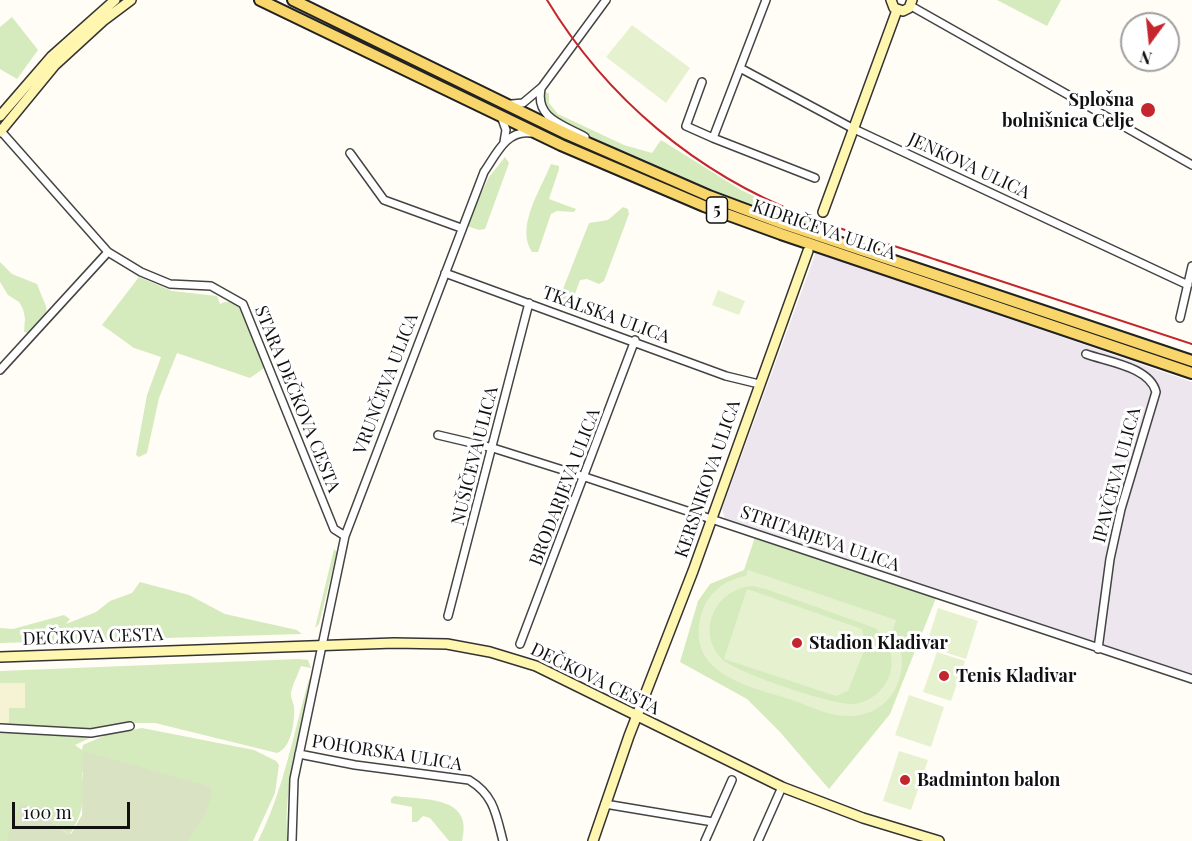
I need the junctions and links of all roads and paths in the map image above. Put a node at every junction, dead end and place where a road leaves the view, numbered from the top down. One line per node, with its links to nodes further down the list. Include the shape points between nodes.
1 (115, 0): 15 (street, via 52,57)
2 (131, 0): 17 (street, via 55,65)
3 (260, 0): 14 (main road, KIDRIČEVA ULICA / 5)
4 (293, 0): 13 (main road, KIDRIČEVA ULICA / 5)
5 (606, 0): 12 (street)
6 (766, 0): 10 (street)
7 (891, 0): 9 (street)
8 (911, 3): 9 (street, via 903,11); 23 (street)
9 (897, 10): 16 (street)
10 (740, 68): 16 (street, JENKOVA ULICA); 19 (street)
11 (702, 82): 19 (street, via 686,126)
12 (542, 87): 13 (street, via 529,100 517,104); 21 (street, via 540,102 544,114)
13 (478, 90): 21 (main road, KIDRIČEVA ULICA / 5)
14 (500, 115): 18 (main road, KIDRIČEVA ULICA / 5); 20 (street, via 506,130)
15 (0, 116)
16 (852, 128): 25 (street); 31 (street, JENKOVA ULICA)
17 (0, 131): 28 (street, STARA DEČKOVA CESTA)
18 (544, 137): 20 (street, via 523,132); 38 (main road, KIDRIČEVA ULICA / 5, via 781,234)
19 (713, 138): 24 (street)
20 (504, 142): 26 (street, VRUNČEVA ULICA, via 484,172)
21 (604, 152): 36 (main road, KIDRIČEVA ULICA / 5, via 784,224)
22 (350, 153): 26 (street, via 384,200)
23 (1192, 165)
24 (815, 178)
25 (823, 212)
26 (461, 228): 30 (street, VRUNČEVA ULICA)
27 (808, 251): 39 (street, KERSNIKOVA ULICA)
28 (108, 252): 37 (street); 44 (street, STARA DEČKOVA CESTA, via 170,284 211,286 243,304 334,529)
29 (1192, 266): 31 (street)
30 (445, 273): 32 (street, TKALSKA ULICA); 44 (street, VRUNČEVA ULICA)
31 (1188, 285): 33 (street)
32 (529, 303): 34 (street, TKALSKA ULICA); 41 (street, NUŠIČEVA ULICA)
33 (1180, 318)
34 (635, 340): 39 (street, TKALSKA ULICA, via 726,376); 42 (street, BRODARJEVA ULICA)
35 (1086, 354): 48 (street, IPAVČEVA ULICA, via 1146,377 1156,392 1121,509)
36 (1192, 362)
37 (0, 370)
38 (1192, 373)
39 (759, 384): 43 (street, KERSNIKOVA ULICA)
40 (438, 435): 41 (street, STRITARJEVA ULICA)
41 (493, 448): 42 (street, STRITARJEVA ULICA); 45 (street, NUŠIČEVA ULICA)
42 (585, 477): 43 (street, STRITARJEVA ULICA); 46 (street, BRODARJEVA ULICA)
43 (712, 518): 48 (street, STRITARJEVA ULICA); 51 (street, KERSNIKOVA ULICA)
44 (345, 536): 47 (street, VRUNČEVA ULICA)
45 (448, 616)
46 (520, 644)
47 (320, 646): 49 (street, DEČKOVA CESTA); 51 (street, DEČKOVA CESTA, via 447,644 490,652 554,674); 54 (street, VRUNČEVA ULICA, via 318,673)
48 (1098, 649): 50 (street, STRITARJEVA ULICA)
49 (0, 657)
50 (1192, 679)
51 (636, 717): 56 (street, DEČKOVA CESTA); 57 (street, KERSNIKOVA ULICA)
52 (129, 726): 53 (street, via 91,733)
53 (0, 728)
54 (299, 754): 59 (street, VRUNČEVA ULICA, via 291,802); 60 (street, POHORSKA ULICA, via 469,780 485,789)
55 (732, 780): 58 (street)
56 (782, 787): 63 (street); 64 (street, DEČKOVA CESTA)
57 (605, 804): 58 (street); 61 (street, KERSNIKOVA ULICA)
58 (713, 822): 62 (street)
59 (292, 841)
60 (503, 841)
61 (593, 841)
62 (705, 841)
63 (758, 841)
64 (939, 841)

